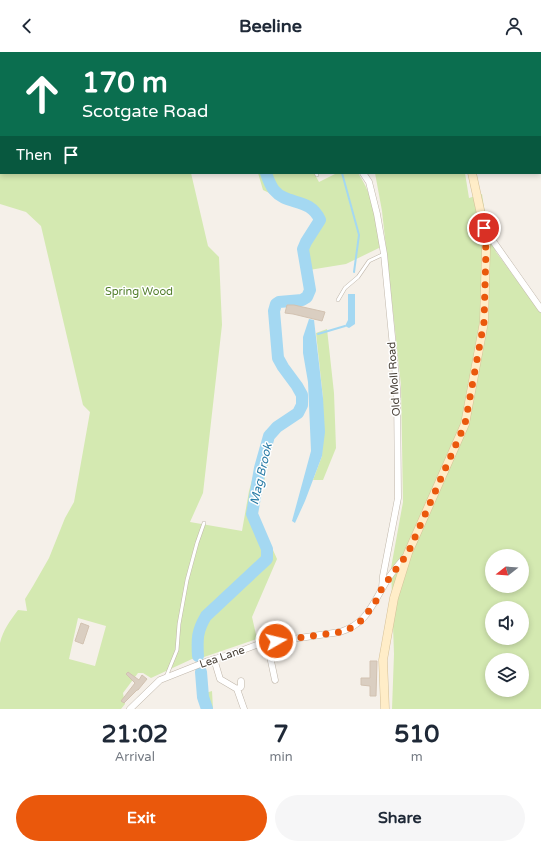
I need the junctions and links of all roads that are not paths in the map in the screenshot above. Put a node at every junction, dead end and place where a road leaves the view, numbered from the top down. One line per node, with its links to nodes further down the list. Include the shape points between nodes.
1 (365, 174): 4 (street, Old Moll Road, via 370,182)
2 (472, 174): 3 (street)
3 (486, 236): 6 (street); 8 (street, via 484,322 465,424)
4 (384, 254): 5 (lane, via 369,261); 9 (street, Old Moll Road, via 397,388 398,498)
5 (338, 300)
6 (541, 310)
7 (204, 523): 12 (lane, via 187,580 178,624 177,650)
8 (408, 553): 9 (street, Lea Lane); 18 (street, via 394,598 383,660)
9 (382, 588): 10 (street, Lea Lane, via 375,603 362,620 349,629)
10 (267, 642): 11 (street, Lea Lane); 13 (street)
11 (214, 659): 12 (street, Lea Lane); 15 (street, via 220,679)
12 (166, 677): 16 (street, Lea Lane)
13 (275, 680)
14 (241, 681): 15 (street, via 241,687)
15 (237, 689): 17 (street)
16 (130, 709)
17 (244, 709)
18 (385, 709)

